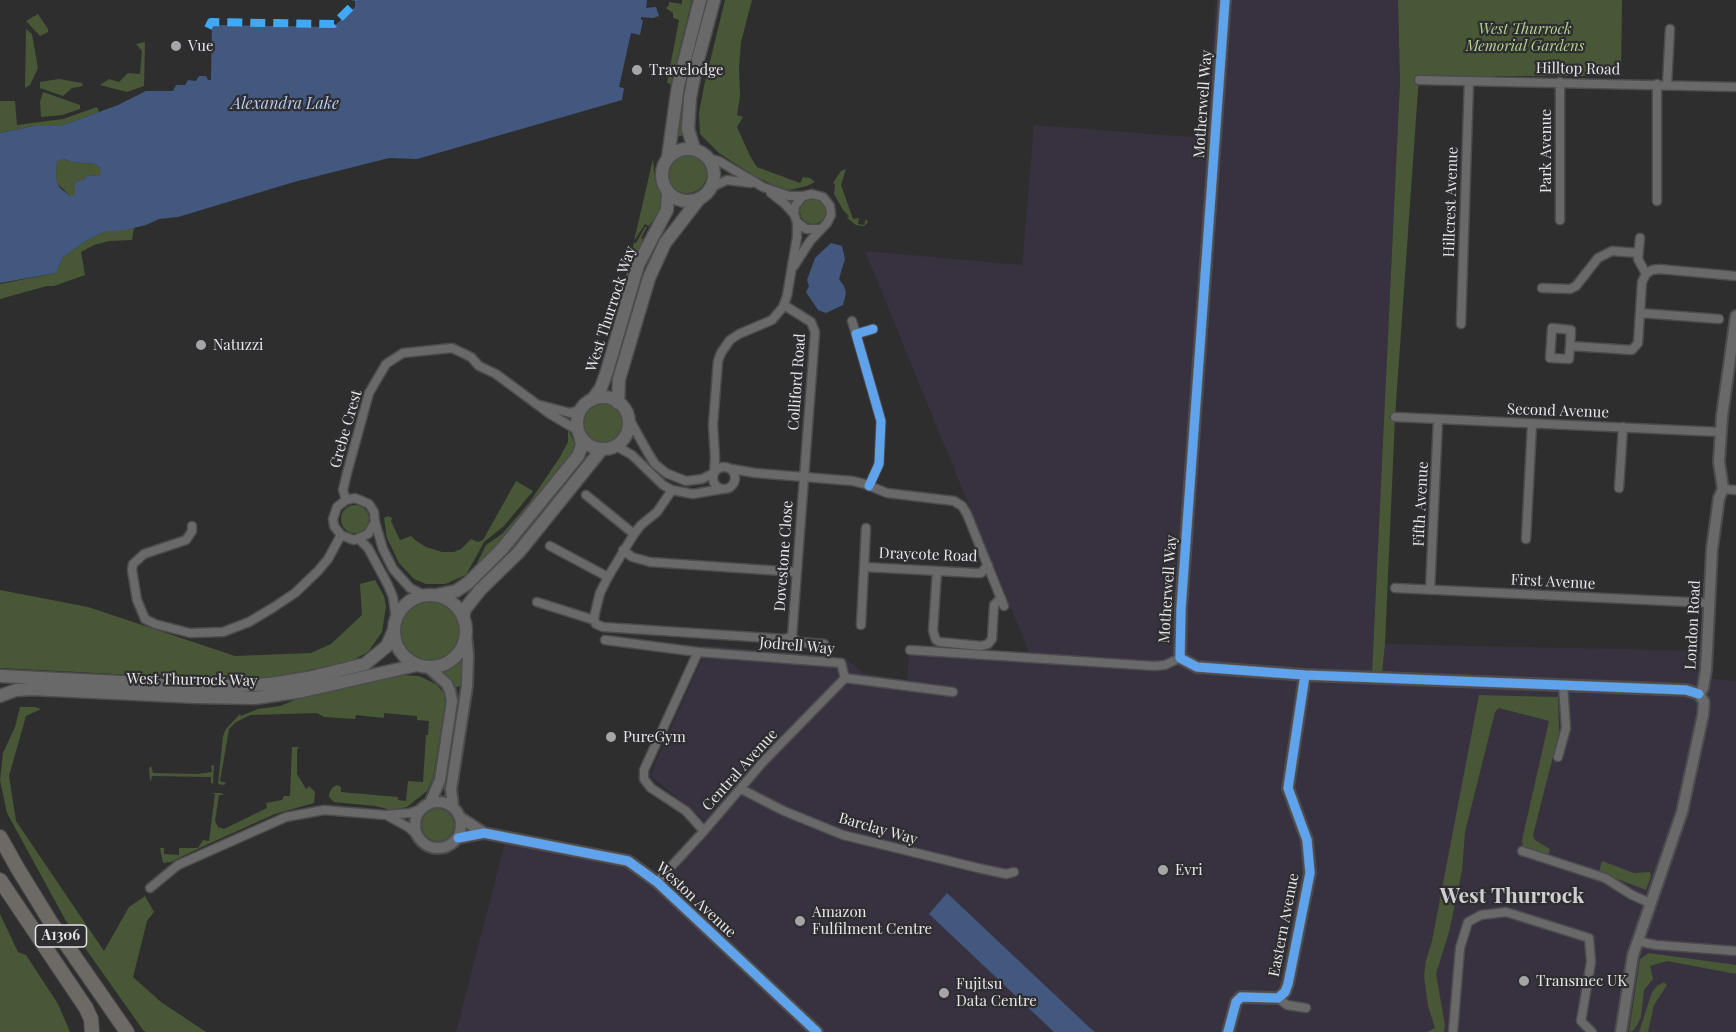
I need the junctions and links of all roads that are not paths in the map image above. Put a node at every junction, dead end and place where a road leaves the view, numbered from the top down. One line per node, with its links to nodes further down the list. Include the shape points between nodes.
1 (700, 0): 12 (main road, via 678,86)
2 (714, 0): 11 (main road, via 690,99 688,129)
3 (1225, 0): 95 (street, Motherwell Way)
4 (1670, 29): 9 (street)
5 (1419, 80): 6 (street, Hilltop Road)
6 (1469, 81): 7 (street, Hilltop Road); 34 (street, Hillcrest Avenue)
7 (1560, 82): 8 (street, Hilltop Road); 21 (street, Park Avenue)
8 (1657, 84): 9 (street, Hilltop Road); 19 (street)
9 (1667, 85): 10 (street, Hilltop Road)
10 (1736, 87)
11 (694, 149): 12 (main road, via 680,150); 13 (main road)
12 (668, 157): 16 (main road, via 661,174)
13 (708, 158): 14 (street); 15 (main road, via 714,172)
14 (759, 185): 15 (street, via 727,180); 17 (street, via 789,196); 20 (street, via 785,204)
15 (710, 188): 18 (main road)
16 (668, 193): 18 (main road, via 682,201); 39 (main road, West Thurrock Way, via 667,210 638,265 607,371)
17 (804, 196): 20 (street, via 795,206); 22 (street, via 817,194 830,206 830,218)
18 (699, 199): 40 (main road, West Thurrock Way, via 665,243 649,278 619,379)
19 (1657, 201)
20 (796, 218): 22 (street, via 806,229); 25 (street)
21 (1560, 220)
22 (820, 229): 25 (street)
23 (1640, 238): 24 (street)
24 (1638, 253): 26 (street); 28 (street, via 1612,251 1598,258 1576,286)
25 (792, 269): 29 (street)
26 (1646, 274): 27 (street, via 1659,269); 30 (street)
27 (1736, 276)
28 (1542, 288)
29 (784, 305): 50 (street, via 772,320 730,340 721,353); 56 (street, Colliford Road, via 811,322 815,332)
30 (1640, 313): 32 (street); 37 (street, via 1638,342 1632,350)
31 (1736, 316): 38 (street, London Road)
32 (1719, 319)
33 (852, 321): 36 (street)
34 (1461, 324)
35 (873, 329): 36 (street)
36 (856, 334): 58 (street, via 882,421 879,464)
37 (1570, 346)
38 (1731, 384): 48 (street, London Road)
39 (592, 400): 40 (main road, via 603,398); 42 (main road)
40 (618, 403): 43 (main road)
41 (540, 405): 42 (street, Grebe Crest, via 570,413); 49 (street, Grebe Crest); 65 (street, Grebe Crest, via 452,348 403,353 386,364 369,393 346,473)
42 (582, 409): 49 (main road)
43 (627, 415): 51 (main road, via 628,429); 54 (street, via 655,464 666,473 686,481)
44 (1395, 417): 45 (street, Second Avenue)
45 (1438, 420): 46 (street, Second Avenue); 81 (street, Fifth Avenue)
46 (1532, 424): 47 (street, Second Avenue); 72 (street)
47 (1623, 427): 48 (street, Second Avenue); 59 (street)
48 (1720, 432): 61 (street, London Road)
49 (579, 433): 52 (main road, via 590,446); 82 (main road, via 582,445 578,456 502,549 456,591)
50 (713, 438): 53 (street); 54 (street)
51 (616, 446): 52 (main road); 62 (street)
52 (602, 449): 85 (main road, via 519,552 480,590)
53 (729, 468): 54 (street, via 718,468); 55 (street); 57 (street, via 735,475)
54 (714, 473): 60 (street, via 715,485)
55 (755, 474): 56 (street); 57 (street)
56 (804, 477): 58 (street); 78 (street, Dovestone Close)
57 (734, 484): 60 (street)
58 (869, 486): 75 (street, via 887,493 947,499 958,504 967,514)
59 (1619, 488)
60 (722, 489): 62 (street, via 693,494)
61 (1723, 489): 63 (street); 84 (street, London Road, via 1714,532)
62 (672, 490): 69 (street, via 657,512)
63 (1736, 490)
64 (586, 495): 69 (street)
65 (346, 500): 66 (street, via 355,498 369,504); 70 (street, via 337,507 333,519)
66 (375, 522): 71 (street, via 368,534); 82 (street, via 393,568 410,588)
67 (192, 526): 70 (street, via 186,540 144,554 132,570 145,619 190,633 223,632 274,607 318,571)
68 (866, 528): 76 (street, Draycote Road)
69 (634, 534): 74 (street)
70 (341, 535): 71 (street)
71 (359, 539): 87 (street, via 388,585)
72 (1526, 539)
73 (550, 546): 79 (street)
74 (623, 550): 78 (street, via 650,562); 79 (street)
75 (988, 565): 77 (street, Draycote Road, via 981,573); 77 (street, via 1003,602 994,605 992,639 981,646 936,640 933,631)
76 (864, 567): 77 (street, Draycote Road); 88 (street, Draycote Road)
77 (937, 571)
78 (796, 572): 90 (street, Dovestone Close)
79 (608, 577): 86 (street)
80 (1395, 588): 81 (street, First Avenue)
81 (1430, 590): 84 (street, First Avenue)
82 (430, 595): 85 (main road, via 453,603); 87 (main road, via 406,604)
83 (537, 602): 86 (street)
84 (1710, 603): 103 (street, London Road, via 1706,670)
85 (463, 617): 89 (main road)
86 (594, 620): 90 (street, via 603,627)
87 (395, 625): 96 (main road, via 399,651); 98 (main road, West Thurrock Way, via 387,646 365,664 270,684 181,685)
88 (861, 625)
89 (466, 635): 96 (main road, via 452,660 443,665); 109 (street, via 467,686 451,789)
90 (792, 637): 92 (street, via 798,642)
91 (604, 640): 94 (street)
92 (824, 644)
93 (910, 650): 95 (street, via 1154,666)
94 (698, 652): 99 (street, Jodrell Way, via 841,663); 112 (street, via 644,770 644,779 686,811)
95 (1180, 658): 97 (street, Motherwell Way, via 1197,667)
96 (422, 666): 101 (main road, West Thurrock Way, via 255,698); 108 (street, via 447,684 452,705 440,780)
97 (1305, 675): 100 (street, Motherwell Way); 125 (street, Eastern Avenue, via 1288,788 1307,840 1310,873 1288,984)
98 (0, 676)
99 (845, 678): 102 (street, Jodrell Way); 107 (street, Central Avenue)
100 (1563, 685): 103 (street, Motherwell Way, via 1686,690); 106 (street, via 1566,728)
101 (32, 689): 104 (main road, West Thurrock Way); 105 (main road)
102 (953, 692)
103 (1699, 694): 122 (street, London Road, via 1704,702 1704,715 1682,812)
104 (0, 696)
105 (0, 704)
106 (1558, 757)
107 (741, 789): 112 (street, Central Avenue); 118 (street, Barclay Way, via 843,835 978,868)
108 (426, 806): 109 (street, via 441,802); 110 (street, via 410,813); 114 (street, via 416,820)
109 (453, 807): 111 (street)
110 (385, 815): 114 (street, via 408,826); 121 (street, via 324,810 286,817 178,865)
111 (461, 818): 113 (street, Weston Avenue); 116 (street)
112 (704, 831): 120 (street, Central Avenue)
113 (484, 833): 116 (street, Weston Avenue); 120 (street, Weston Avenue, via 620,859)
114 (418, 836): 116 (street, via 426,845 436,848 448,846)
115 (0, 837): 128 (main road, A1306, via 50,921)
116 (458, 838)
117 (1522, 851): 122 (street, via 1605,878)
118 (1014, 872)
119 (0, 880): 127 (main road, A1306, via 86,1008)
120 (657, 882): 129 (street, Weston Avenue)
121 (150, 888)
122 (1650, 903): 123 (street, London Road)
123 (1637, 941): 124 (street); 133 (street, London Road)
124 (1736, 951)
125 (1278, 998): 126 (street, via 1287,1005); 130 (street, Eastern Avenue, via 1241,997)
126 (1306, 1008)
127 (92, 1032)
128 (127, 1032)
129 (817, 1032)
130 (1228, 1032)
131 (1453, 1032): 132 (street, via 1460,948 1468,922 1480,915 1506,912 1589,938 1591,962 1581,1021)
132 (1592, 1032)
133 (1621, 1032)

